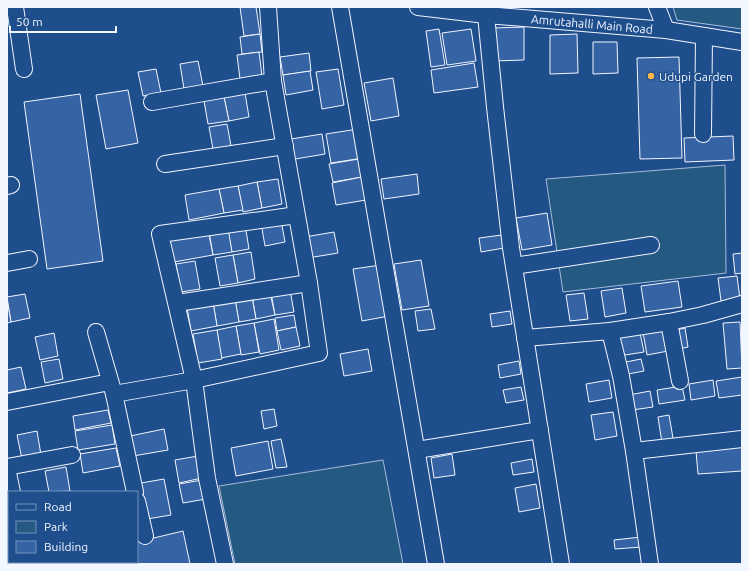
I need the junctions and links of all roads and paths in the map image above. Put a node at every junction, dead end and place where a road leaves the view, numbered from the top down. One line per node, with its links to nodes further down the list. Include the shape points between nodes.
1 (15, 7): 10 (street)
2 (268, 7): 11 (street)
3 (340, 7): 34 (street)
4 (418, 7): 6 (street, Amrutahalli Main Road)
5 (657, 7): 7 (street)
6 (486, 14): 7 (street, Amrutahalli Main Road); 20 (street)
7 (666, 30): 8 (street, Amrutahalli Main Road)
8 (704, 36): 9 (street, Amrutahalli Main Road); 13 (street)
9 (742, 42)
10 (24, 69)
11 (273, 81): 12 (street); 14 (street)
12 (152, 102)
13 (703, 134)
14 (285, 146): 15 (street); 16 (street)
15 (165, 164)
16 (297, 215): 21 (street); 22 (street, via 160,234)
17 (651, 245): 20 (street)
18 (28, 258): 19 (street)
19 (7, 262)
20 (514, 266): 27 (street)
21 (309, 283): 22 (street); 28 (street, via 319,353)
22 (177, 303): 28 (street)
23 (742, 304): 24 (street)
24 (669, 322): 25 (street); 29 (street)
25 (610, 331): 27 (street); 35 (street)
26 (96, 332): 30 (street)
27 (525, 338): 32 (street)
28 (194, 380): 30 (street); 42 (street, via 207,478)
29 (680, 381)
30 (112, 388): 31 (street); 39 (street)
31 (7, 402)
32 (540, 430): 34 (street); 44 (street)
33 (742, 439): 35 (street)
34 (416, 450): 43 (street)
35 (634, 451): 45 (street)
36 (72, 455): 37 (street)
37 (7, 469): 38 (street)
38 (12, 491)
39 (135, 491)
40 (138, 505): 41 (street)
41 (145, 536)
42 (225, 564)
43 (436, 564)
44 (561, 564)
45 (650, 564)

